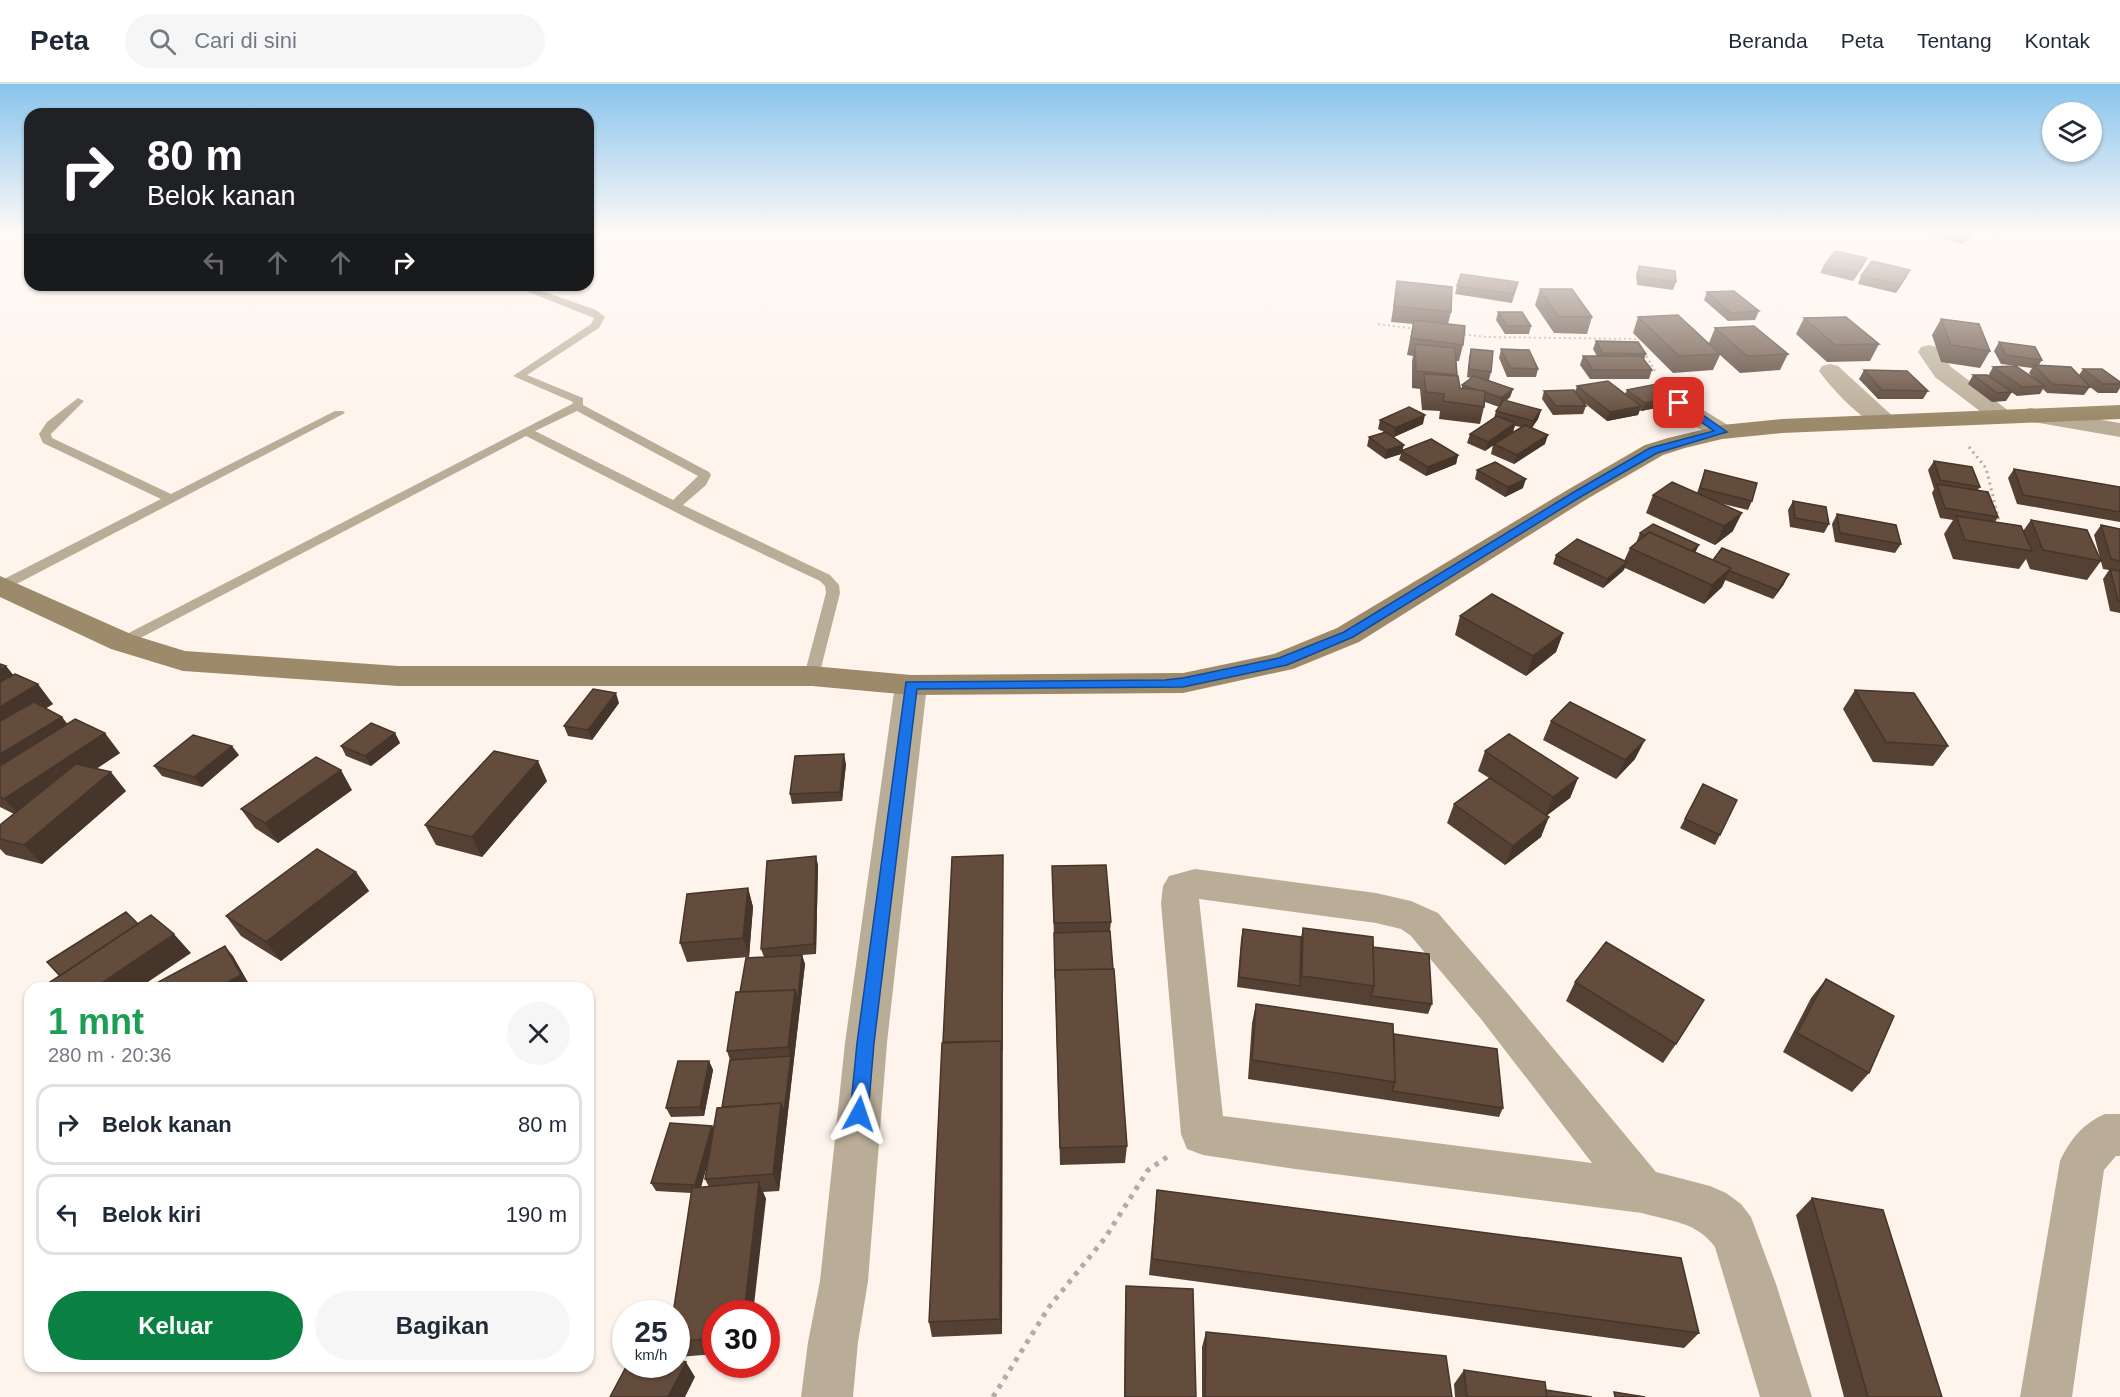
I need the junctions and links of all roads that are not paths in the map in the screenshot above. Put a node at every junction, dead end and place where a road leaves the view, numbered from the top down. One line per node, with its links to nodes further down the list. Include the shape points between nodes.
1 (545, 295): 6 (lane, via 600,317 595,326 519,376 579,400)
2 (1929, 352): 9 (street, via 1943,372)
3 (1830, 370): 11 (street)
4 (1670, 395): 12 (street)
5 (78, 401): 15 (lane, via 51,425 45,434 47,441)
6 (577, 406): 14 (lane); 16 (lane, via 705,475)
7 (2120, 412): 10 (main road)
8 (339, 413): 15 (lane)
9 (1999, 415): 10 (main road); 11 (main road)
10 (2030, 415): 13 (street)
11 (1884, 420): 12 (main road)
12 (1718, 430): 20 (main road, via 1654,450 1348,634 1282,662 1183,683)
13 (2120, 430)
14 (525, 431): 16 (lane); 18 (lane)
15 (170, 499): 17 (lane)
16 (675, 506): 19 (lane, via 825,578 832,585)
17 (8, 582): 18 (main road, via 17,595)
18 (122, 642): 19 (main road, via 183,661 398,676)
19 (812, 676): 20 (main road)
20 (911, 685): 23 (street, via 866,1043 844,1281 832,1342)
21 (2120, 1134): 25 (street, via 2105,1135 2083,1161)
22 (1642, 1191): 22 (street, via 1203,1134 1180,903 1182,886 1195,884 1376,908 1411,916 1424,924); 24 (street, via 1710,1209 1734,1234)
23 (827, 1397)
24 (1786, 1397)
25 (2046, 1397)

